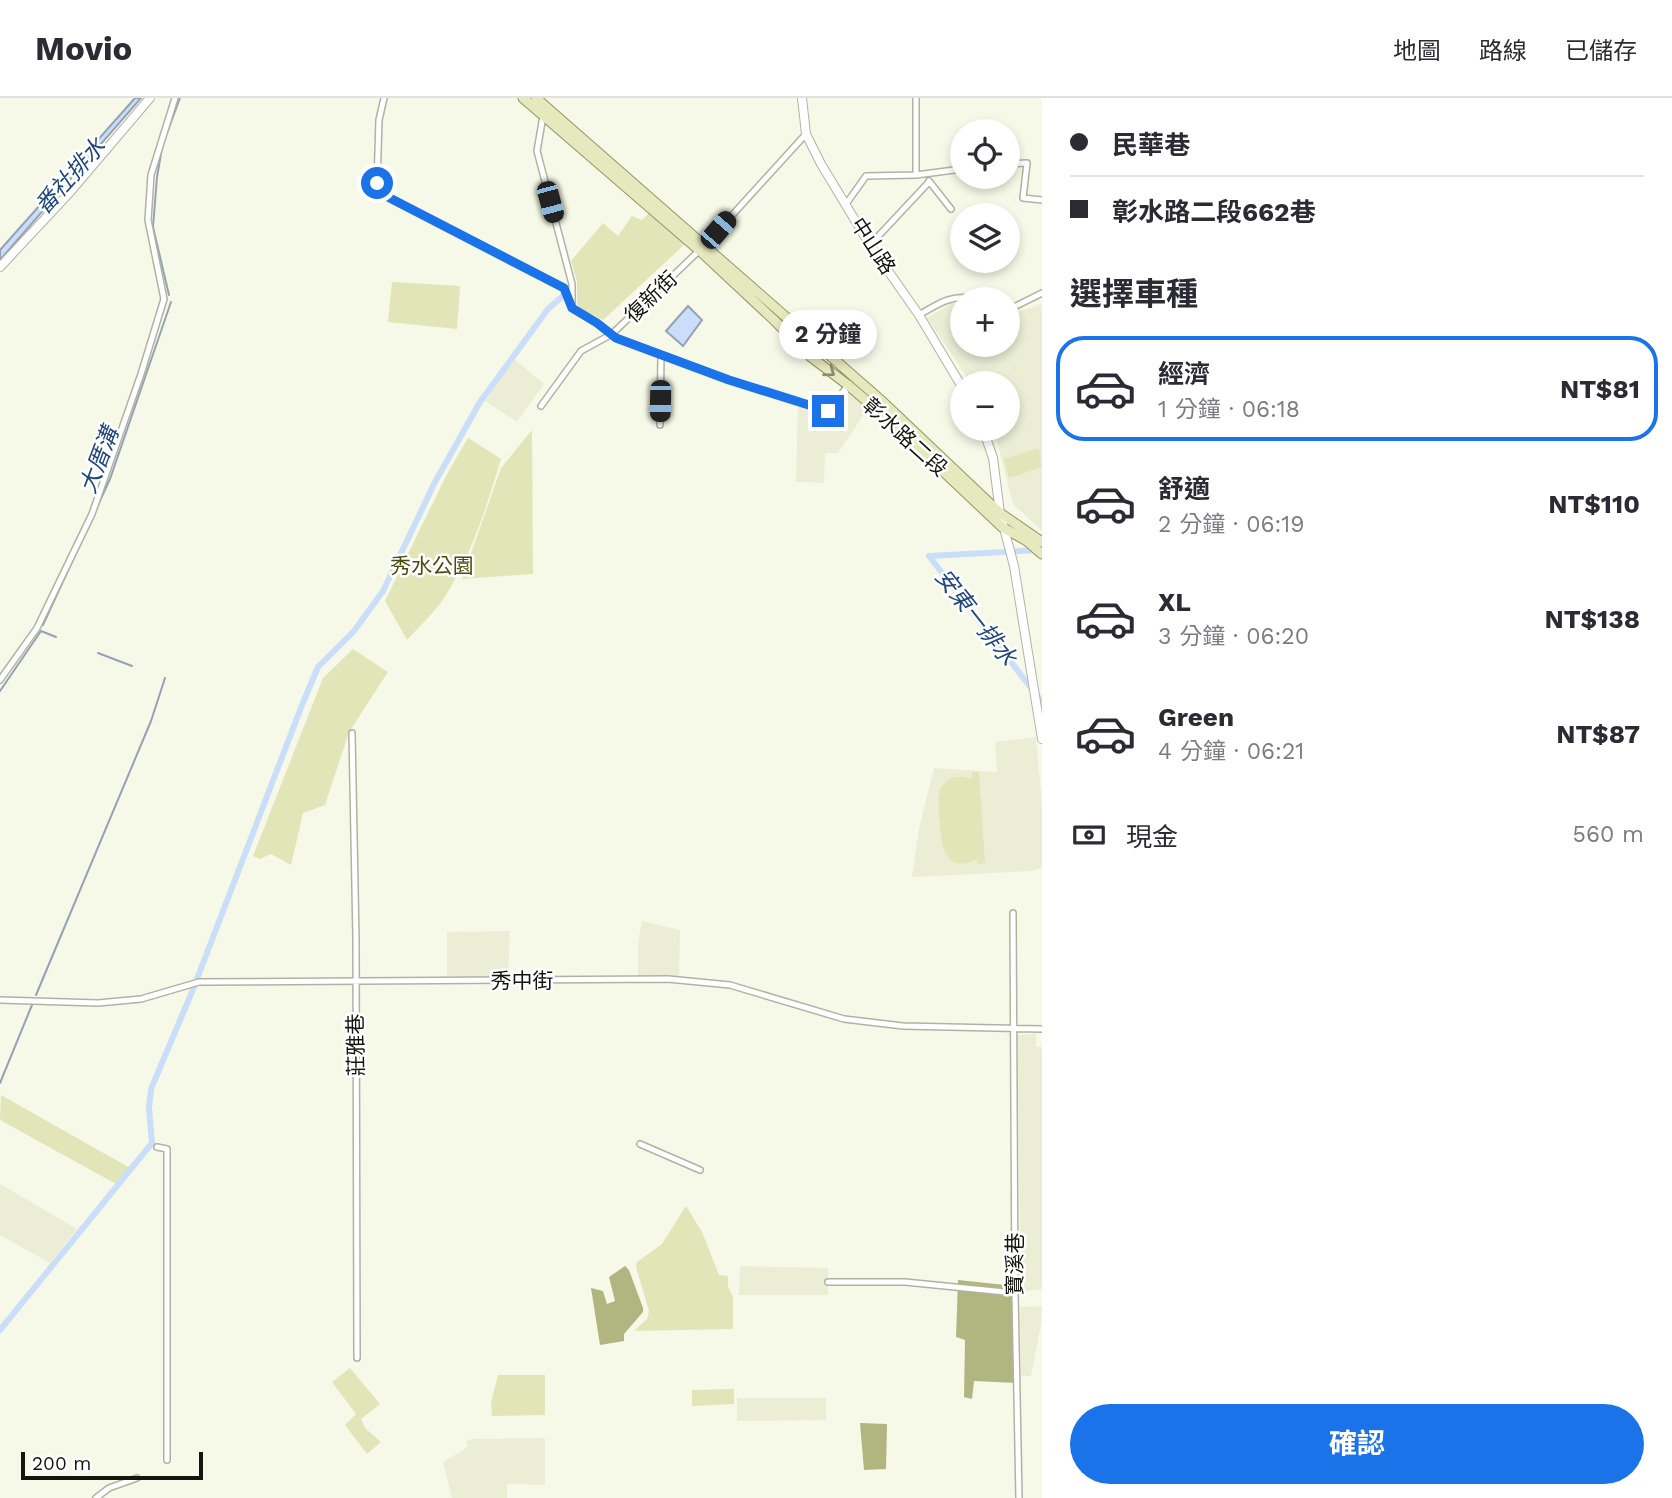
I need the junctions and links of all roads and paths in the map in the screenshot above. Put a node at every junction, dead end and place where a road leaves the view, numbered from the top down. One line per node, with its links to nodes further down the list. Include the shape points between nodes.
1 (150, 98): 21 (street)
2 (174, 98): 39 (street, via 151,175 148,220 164,299 92,514 37,628)
3 (384, 98): 25 (street, via 377,183 384,195 564,288)
4 (523, 98): 9 (main road, 彰水路二段)
5 (536, 98): 9 (main road, 彰水路二段)
6 (553, 98): 9 (street)
7 (802, 98): 10 (street, 中山路)
8 (916, 98): 14 (street)
9 (545, 112): 20 (main road, 彰水路二段); 25 (street, via 537,151 572,284)
10 (806, 134): 17 (street, 中山路); 20 (street, 復新街)
11 (1020, 163): 16 (street, via 1027,163 1023,198)
12 (950, 171): 13 (street)
13 (924, 174): 14 (street); 15 (street)
14 (916, 175): 17 (street, via 866,176)
15 (929, 182): 18 (street); 19 (street)
16 (1042, 200)
17 (846, 204): 19 (street, 中山路)
18 (950, 208)
19 (870, 245): 26 (street, 中山路)
20 (702, 247): 27 (street, 復新街); 30 (main road, 彰水路二段); 30 (main road, 彰水路二段, one-way to 30, via 811,357)
21 (0, 267)
22 (1042, 293): 24 (street)
23 (950, 299): 26 (street)
24 (1020, 304)
25 (572, 308): 27 (street)
26 (919, 315): 29 (street, 中山路)
27 (612, 334): 28 (street); 31 (street, 復新街, via 581,351)
28 (661, 355): 30 (street, via 828,411); 33 (street)
29 (952, 371)
30 (851, 381): 32 (main road, 彰水路二段)
31 (541, 406)
32 (893, 418): 35 (main road, 彰水路二段); 36 (main road, 彰水路二段)
33 (660, 425)
34 (987, 441): 35 (street)
35 (1000, 513): 36 (street); 37 (main road, 彰水路二段)
36 (1002, 527): 38 (main road, 彰水路二段); 41 (street, via 1014,566)
37 (1041, 541)
38 (1042, 554)
39 (0, 680)
40 (352, 733): 43 (street, 莊雅巷)
41 (1042, 738)
42 (1013, 913): 45 (street, 寶溪巷)
43 (355, 980): 44 (street, 秀中街, via 199,982 141,999 98,1003); 45 (street, 秀中街, via 668,979 730,985 844,1019 903,1026); 52 (street, 莊雅巷)
44 (0, 1000)
45 (1014, 1029): 46 (street, 秀中街); 51 (street, 寶溪巷)
46 (1042, 1029)
47 (640, 1144): 49 (street)
48 (157, 1147): 53 (street, via 167,1149)
49 (700, 1170)
50 (828, 1282): 51 (street, via 905,1282)
51 (1015, 1293): 56 (street, 寶溪巷)
52 (357, 1358)
53 (167, 1460)
54 (137, 1478): 55 (street)
55 (96, 1498)
56 (1019, 1498)

